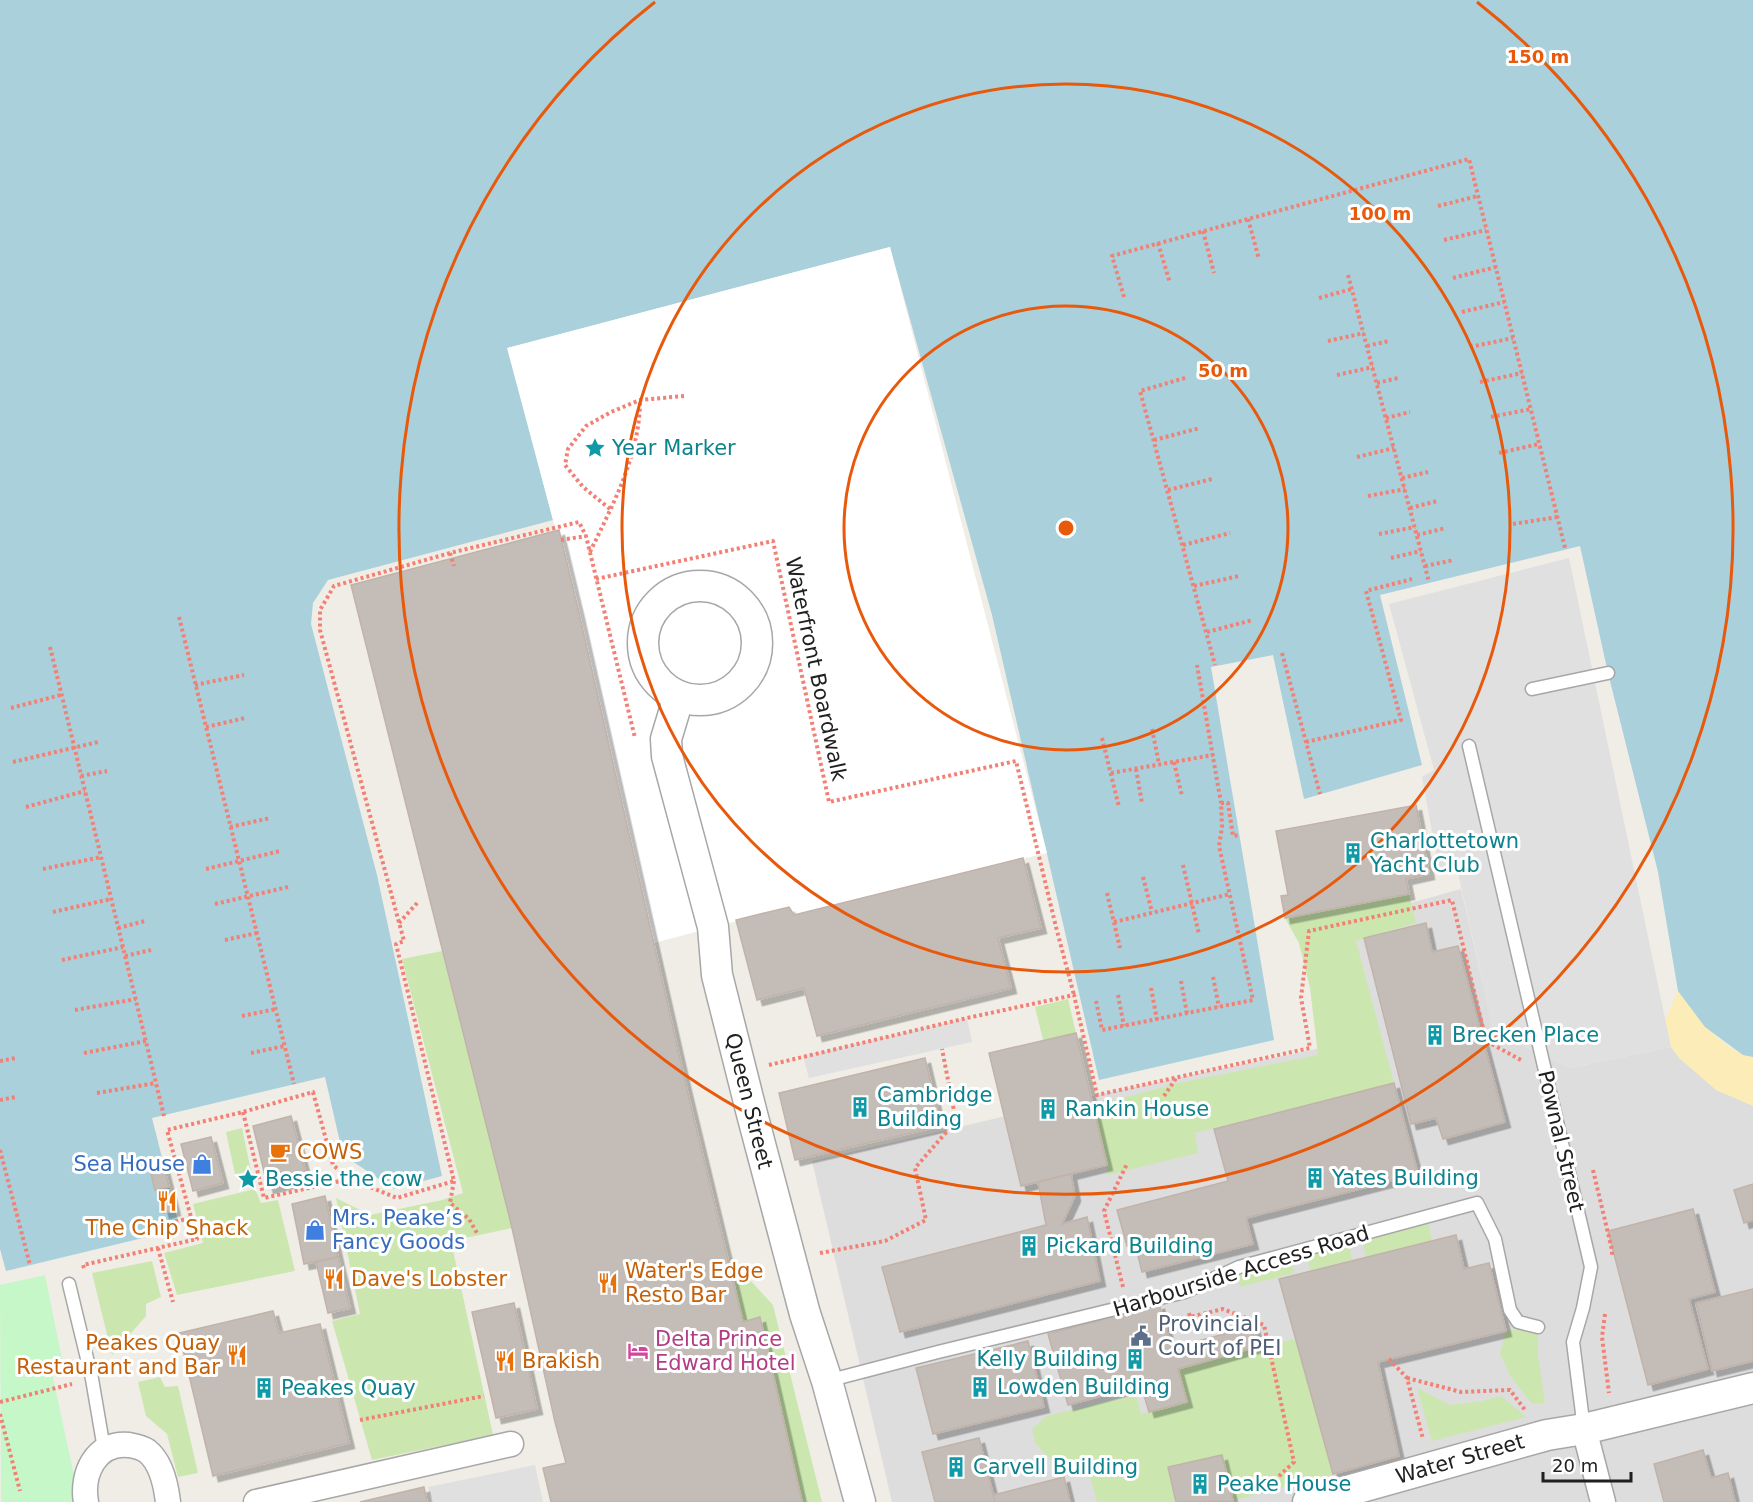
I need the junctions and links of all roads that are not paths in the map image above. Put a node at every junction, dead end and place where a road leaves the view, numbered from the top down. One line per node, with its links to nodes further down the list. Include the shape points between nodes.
1 (1608, 673): 2 (lane)
2 (1532, 689)
3 (679, 696): 7 (street, Queen Street, via 666,740 667,756 713,927 717,975 752,1114)
4 (1469, 746): 9 (lane, Pownal Street, via 1591,1267 1573,1342)
5 (69, 1284): 11 (lane)
6 (1538, 1327): 7 (lane, Harbourside Access Road, via 1518,1322 1510,1310 1495,1239 1477,1203 1239,1267 1182,1293)
7 (827, 1381): 15 (street, Queen Street)
8 (1753, 1388): 9 (street, Water Street)
9 (1584, 1429): 16 (street, Water Street, via 1547,1435); 17 (street, Pownal Street)
10 (511, 1444): 14 (street)
11 (104, 1449): 12 (street, via 86,1475); 13 (street, via 122,1444 148,1452 158,1466)
12 (86, 1502)
13 (168, 1502)
14 (256, 1502)
15 (860, 1502)
16 (1308, 1502)
17 (1603, 1502)

